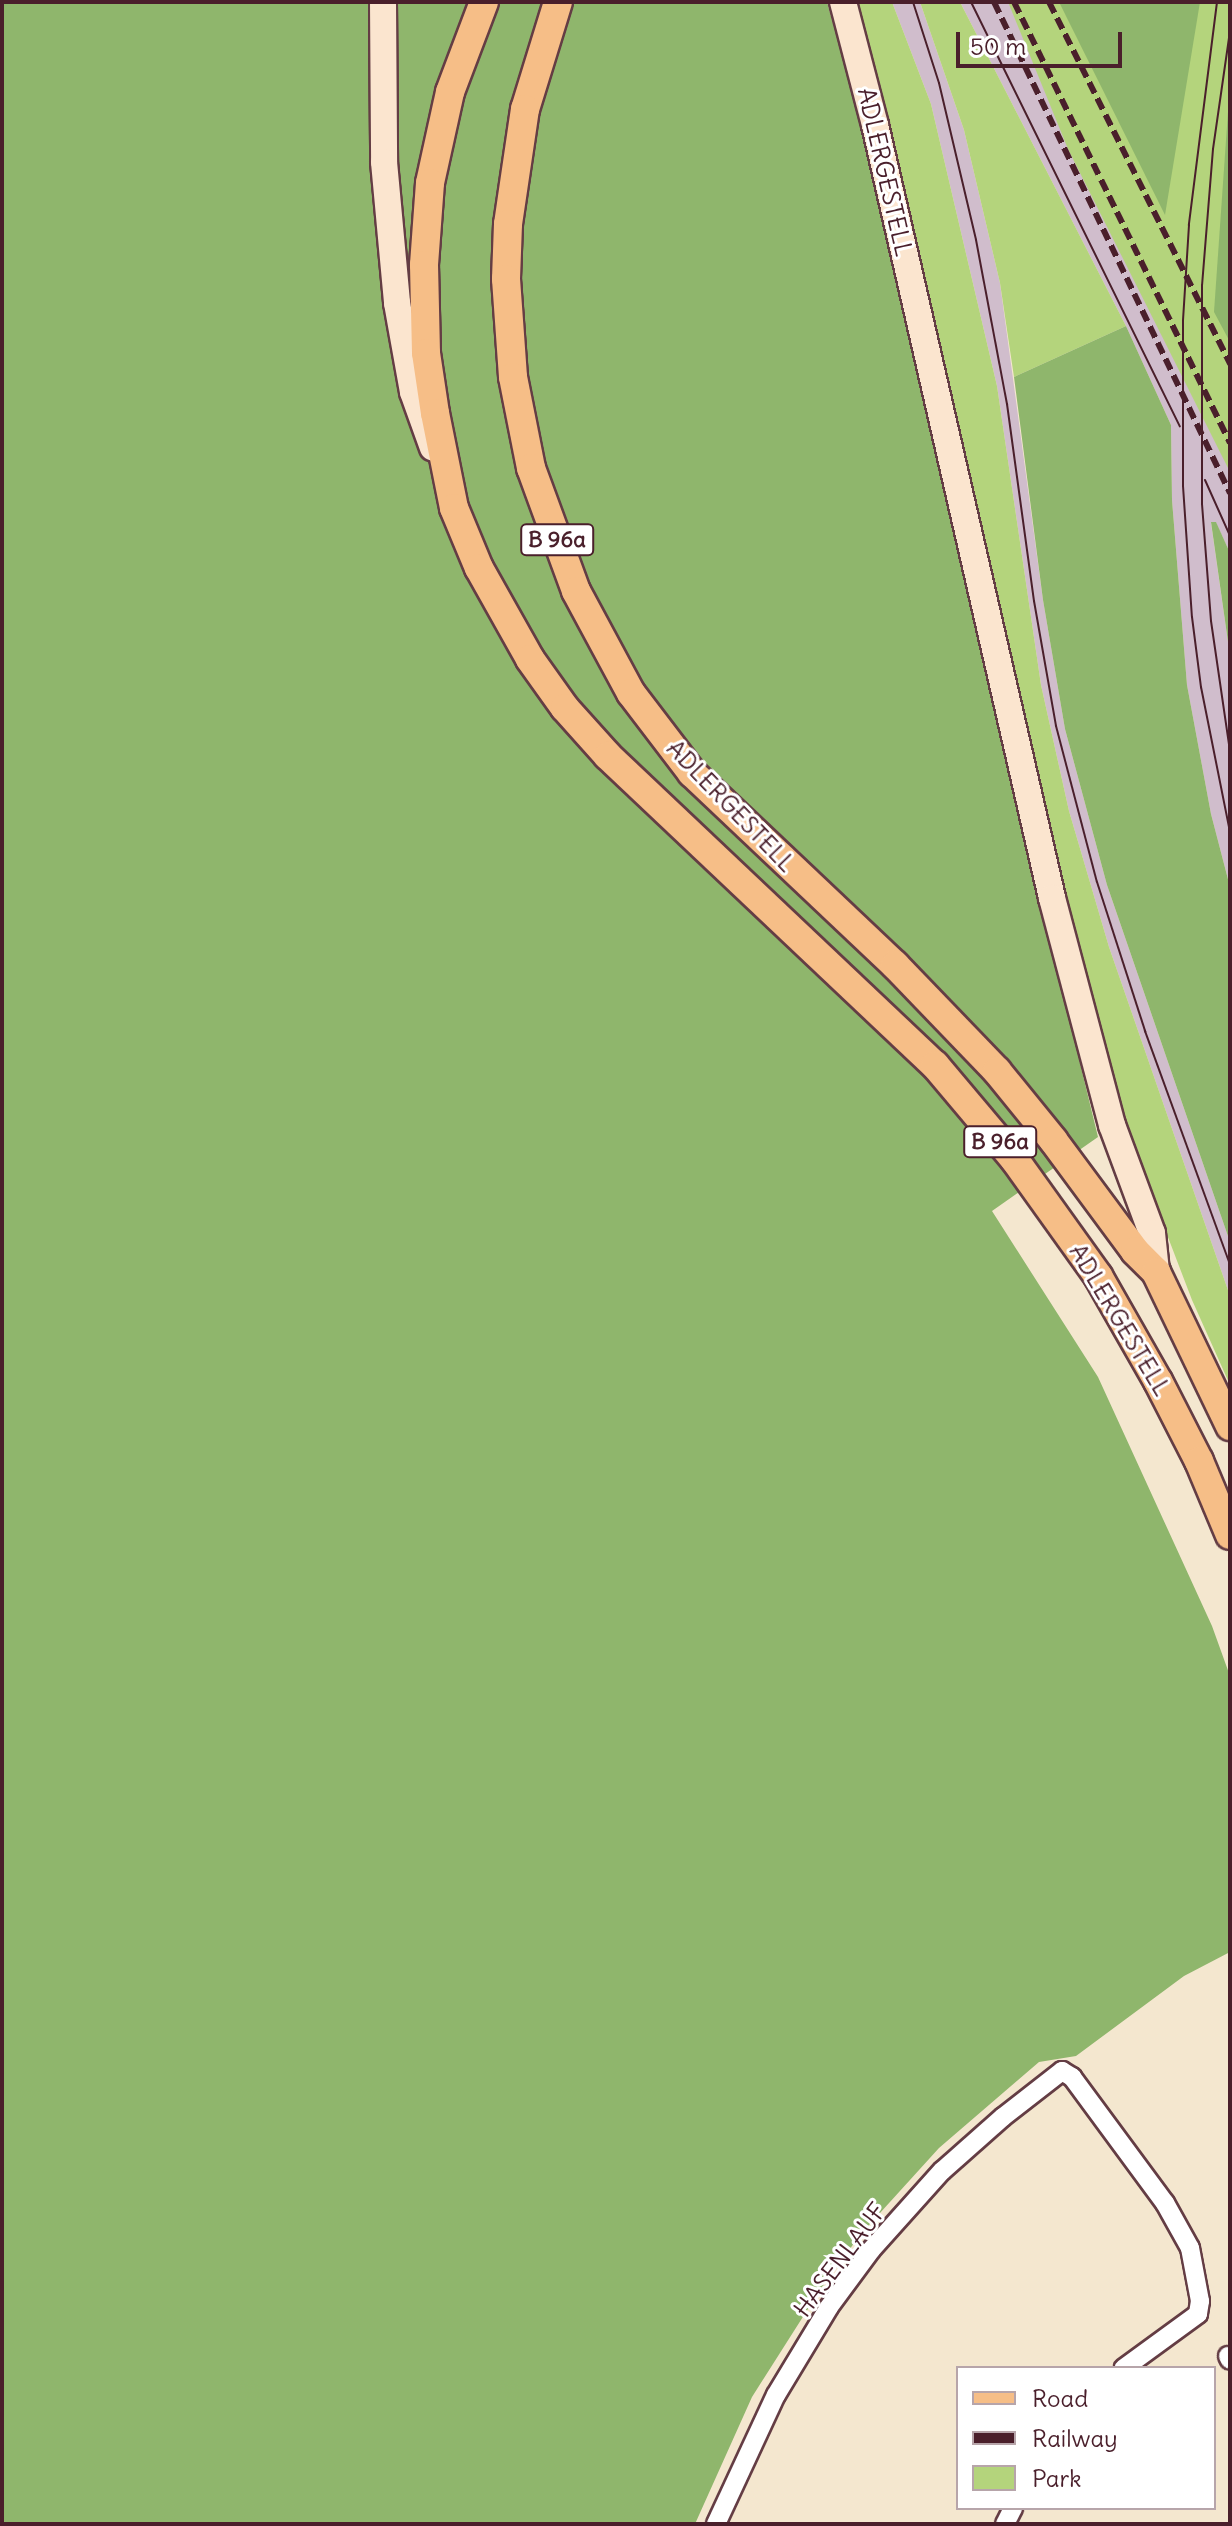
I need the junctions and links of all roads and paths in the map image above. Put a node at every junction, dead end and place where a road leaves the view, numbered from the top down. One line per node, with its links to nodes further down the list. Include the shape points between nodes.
1 (383, 2): 5 (main road, ADLERGESTELL, via 384,162 397,303 413,392)
2 (484, 2): 5 (main road, ADLERGESTELL / B 96a, via 450,92 430,183 424,265 426,353)
3 (558, 2): 6 (main road, ADLERGESTELL / B 96a, via 525,109 508,224 506,279 513,377 531,468 576,591 631,693 692,773 895,965 997,1071)
4 (843, 2): 6 (main road, ADLERGESTELL, via 1052,898 1112,1125 1152,1233)
5 (454, 508): 8 (main road, ADLERGESTELL / B 96a, via 500,608 565,708 654,801 935,1065 1015,1160 1113,1302 1185,1434)
6 (1156, 1272): 7 (main road, ADLERGESTELL / B 96a)
7 (1230, 1426)
8 (1230, 1535)
9 (1127, 2366): 10 (street, HASENLAUF, via 1198,2314 1190,2248 1165,2203 1072,2077 1062,2071 942,2171 871,2250 776,2395)
10 (716, 2524)

